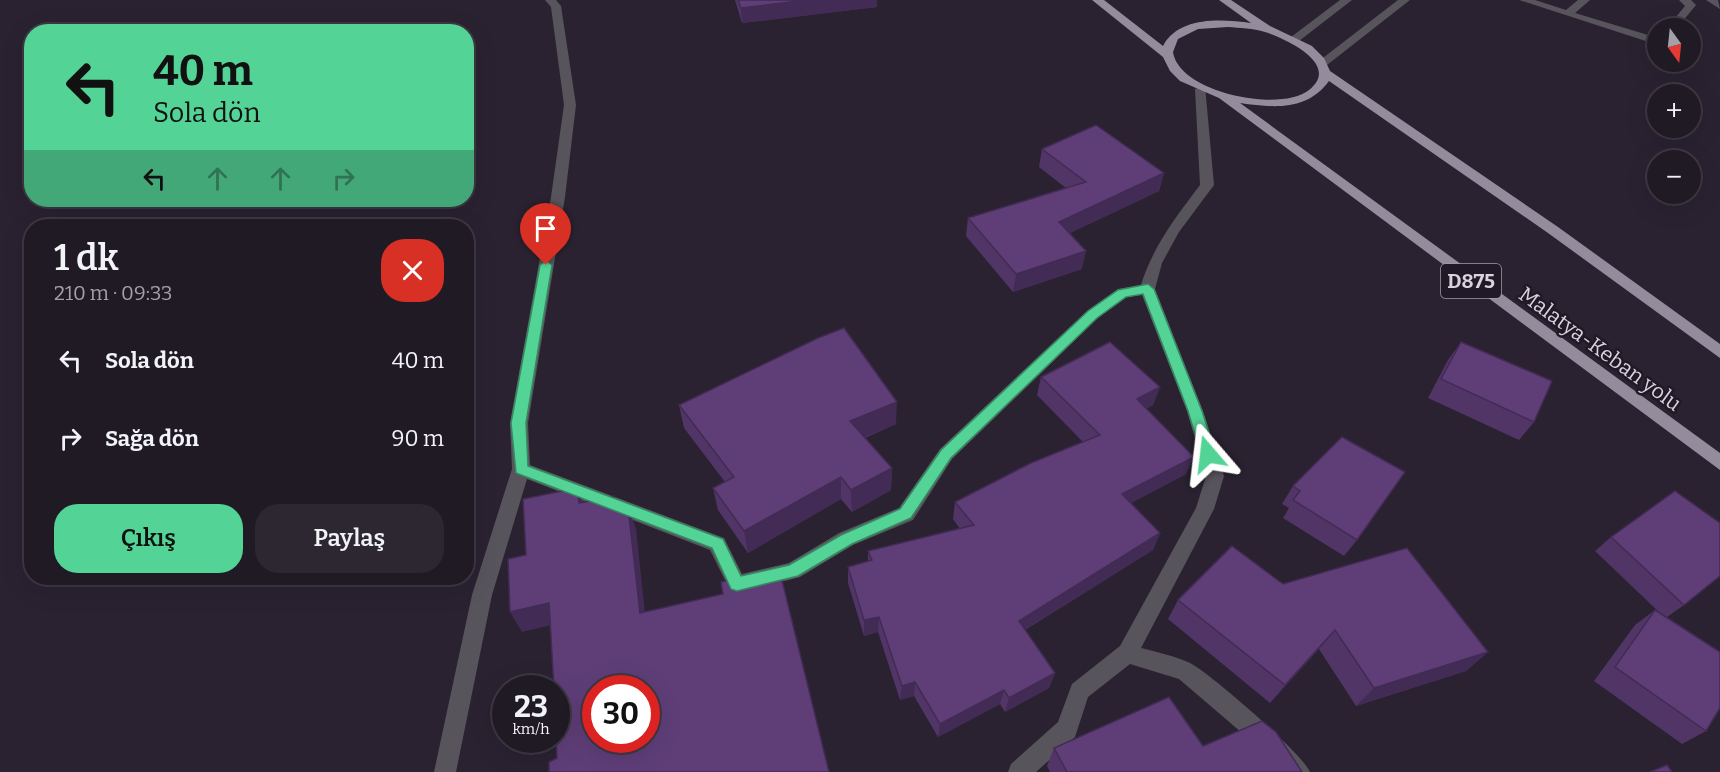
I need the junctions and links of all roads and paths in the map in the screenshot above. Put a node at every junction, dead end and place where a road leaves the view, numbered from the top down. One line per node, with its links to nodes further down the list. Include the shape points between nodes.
1 (550, 0): 23 (street, via 556,6 570,105 519,423)
2 (1097, 0): 16 (highway, D875)
3 (1347, 0): 14 (street)
4 (1405, 0): 17 (street)
5 (1524, 0): 11 (street)
6 (1585, 0): 11 (street)
7 (1684, 0): 12 (street, via 1691,5)
8 (1710, 0): 10 (street)
9 (1227, 1): 13 (highway)
10 (1720, 6)
11 (1567, 14): 15 (street)
12 (1680, 18)
13 (1268, 29): 14 (highway); 16 (highway, via 1226,23 1189,28 1176,35)
14 (1295, 39): 17 (highway, via 1312,50)
15 (1647, 39)
16 (1167, 55): 18 (highway, D875, via 1172,67)
17 (1324, 68): 19 (highway, D875, via 1322,84 1312,94 1294,100 1273,103); 21 (highway)
18 (1201, 89): 19 (highway, D875); 20 (street, via 1207,185 1173,230 1155,263)
19 (1224, 97): 22 (highway, Malatya-Keban yolu / D875)
20 (1148, 289): 23 (street, via 1123,293 1093,314 946,454 906,514 846,539 793,571 737,584 717,544); 24 (street, via 1195,411 1215,476 1205,509)
21 (1720, 352)
22 (1720, 463)
23 (521, 469): 25 (street, via 482,594)
24 (1127, 653): 26 (street, via 1079,691 1067,729); 27 (street, via 1185,671 1277,748)
25 (446, 772)
26 (1019, 772)
27 (1299, 772)

